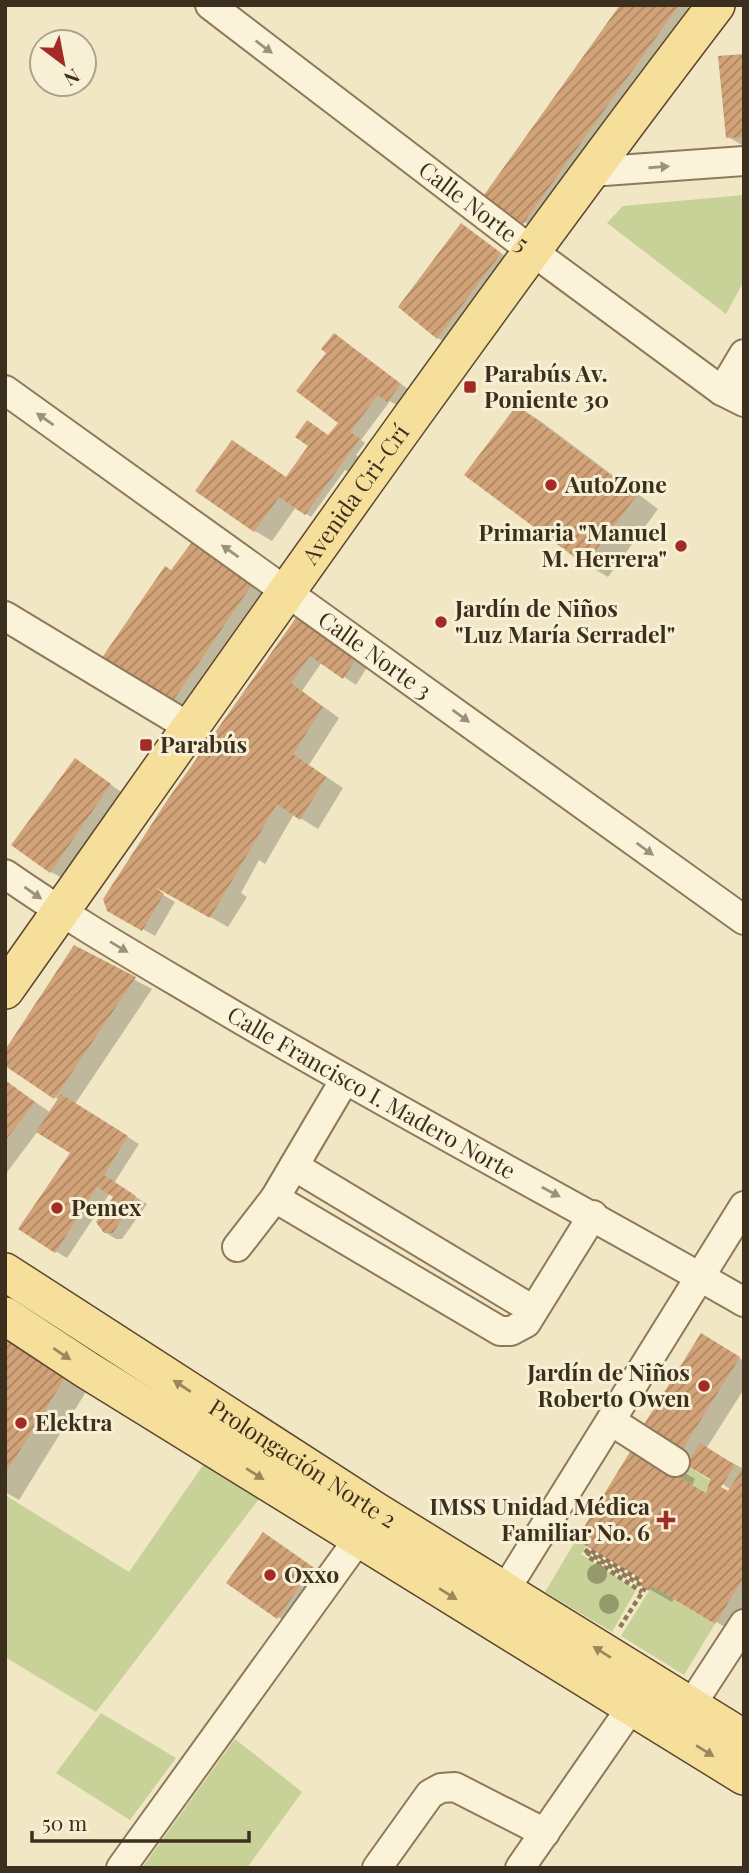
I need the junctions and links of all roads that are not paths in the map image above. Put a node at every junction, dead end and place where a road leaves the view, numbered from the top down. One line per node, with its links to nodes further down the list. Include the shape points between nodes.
1 (210, 5): 5 (street, Calle Norte 5, one-way to 5)
2 (716, 5): 4 (main road, Avenida Cri-Crí)
3 (744, 161): 4 (street, one-way to 3)
4 (590, 172): 5 (main road, Avenida Cri-Crí)
5 (532, 251): 8 (street, Calle Norte 5); 9 (main road, Avenida Cri-Crí)
6 (744, 354): 8 (street)
7 (5, 390): 9 (street, Calle Norte 3, one-way to 7)
8 (733, 396)
9 (286, 590): 11 (main road, Avenida Cri-Crí); 14 (street, Calle Norte 3, one-way to 14)
10 (5, 616): 11 (street)
11 (189, 727): 13 (main road, Avenida Cri-Crí)
12 (5, 874): 13 (street, Calle Francisco I. Madero Norte, one-way to 13)
13 (60, 912): 15 (main road, Avenida Cri-Crí); 16 (street, Calle Francisco I. Madero Norte, one-way to 16)
14 (744, 920)
15 (5, 990)
16 (344, 1081): 17 (street); 20 (street, Calle Francisco I. Madero Norte, one-way to 20)
17 (294, 1166): 18 (street); 25 (street)
18 (275, 1198): 21 (street); 25 (street, via 500,1331 526,1323)
19 (744, 1206): 23 (street)
20 (593, 1215): 23 (street, Calle Francisco I. Madero Norte); 25 (street)
21 (237, 1247)
22 (5, 1272): 29 (main road, Prolongación Norte 2, one-way to 22)
23 (701, 1278): 24 (street, Calle Francisco I. Madero Norte); 27 (street)
24 (744, 1303)
25 (533, 1310)
26 (5, 1316): 29 (main road, Prolongación Norte 2, one-way to 29, via 86,1370)
27 (611, 1422): 28 (street); 30 (street)
28 (675, 1462)
29 (368, 1525): 30 (main road, Prolongación Norte 2); 37 (street)
30 (496, 1605): 32 (main road, Prolongación Norte 2)
31 (744, 1624): 33 (street)
32 (641, 1695): 33 (main road, Prolongación Norte 2); 36 (street)
33 (682, 1719): 34 (main road, Prolongación Norte 2); 35 (main road, Prolongación Norte 2, one-way to 35)
34 (744, 1739)
35 (744, 1776)
36 (545, 1833): 38 (street, via 455,1787 441,1788 430,1794); 39 (street)
37 (121, 1868)
38 (377, 1868)
39 (520, 1868)

